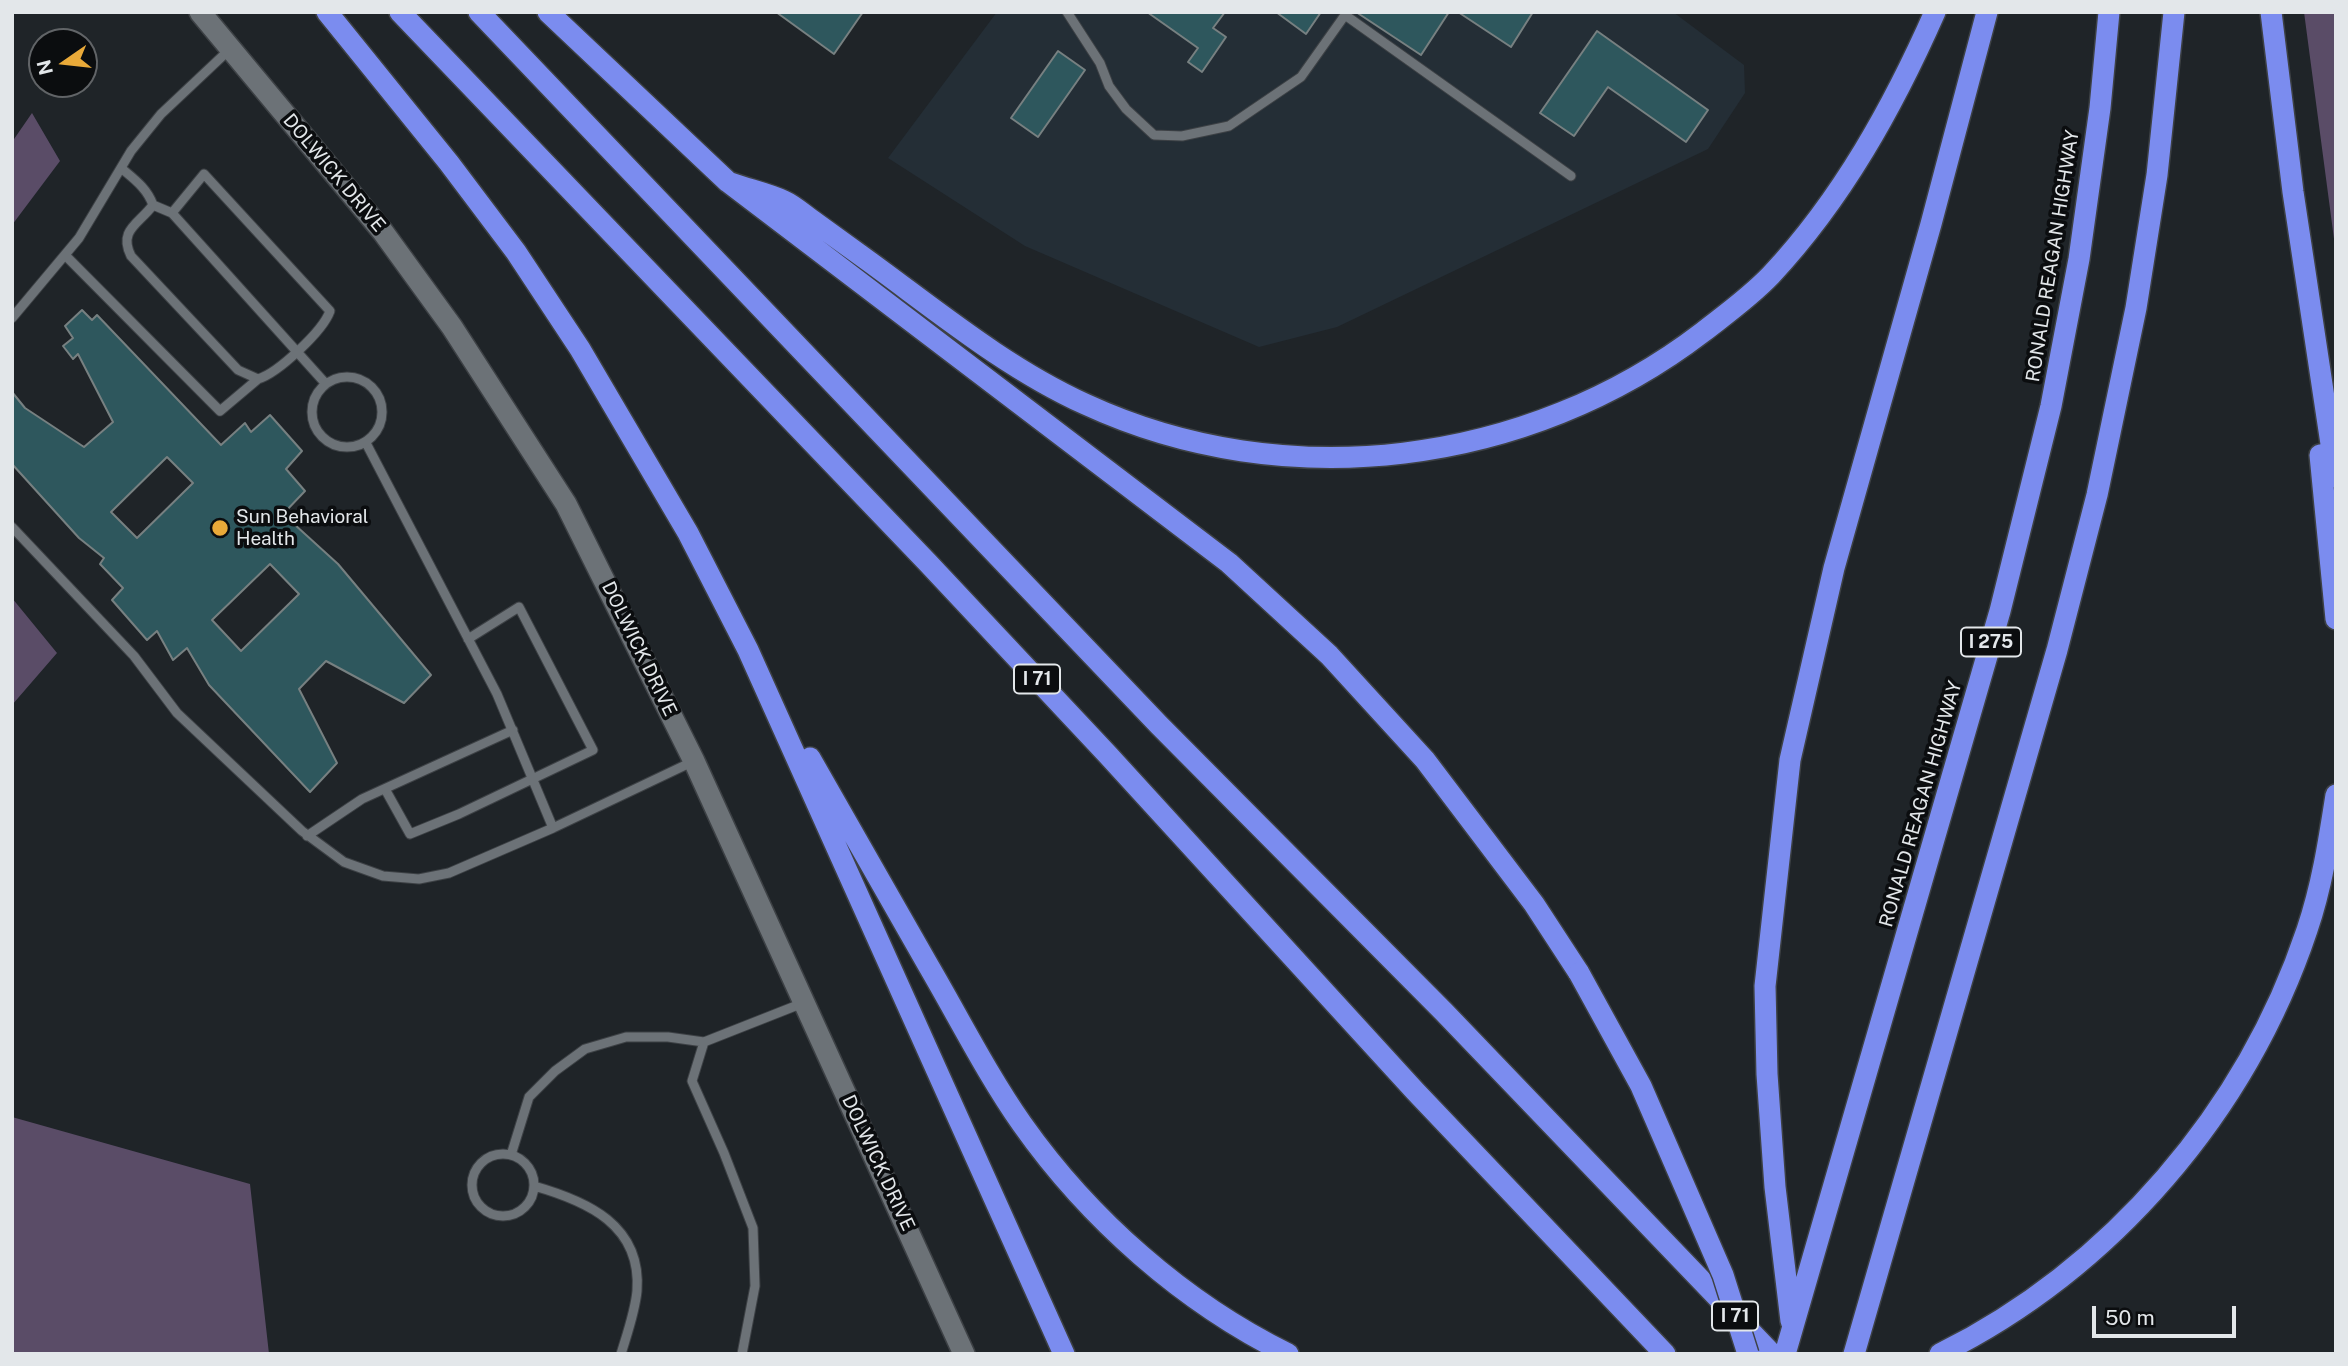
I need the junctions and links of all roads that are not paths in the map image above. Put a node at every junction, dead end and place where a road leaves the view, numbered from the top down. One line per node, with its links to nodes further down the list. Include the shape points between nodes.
1 (200, 12): 12 (main road, DOLWICK DRIVE)
2 (327, 12): 29 (highway, via 516,252 580,349 688,533)
3 (400, 12): 46 (highway, I 71, via 928,563 1415,1091)
4 (479, 12): 48 (highway, I 71, bridge, via 1150,715)
5 (548, 12): 15 (highway)
6 (1067, 12): 14 (lane, via 1100,63 1109,86 1154,135 1182,136 1229,126 1301,77 1345,15)
7 (1936, 12): 15 (highway, via 1845,183 1769,277 1667,359 1602,396 1507,434 1450,447 1366,458 1279,456 1196,443 1126,421 1051,387 1000,357 786,202)
8 (1987, 12): 50 (highway, via 1834,568 1790,760 1765,986 1775,1187)
9 (2109, 12): 49 (highway, RONALD REAGAN HIGHWAY / I 275, via 2079,259 2051,406 2000,611)
10 (2174, 12): 51 (highway, via 2142,268 2096,495 2057,650)
11 (2271, 12): 16 (highway)
12 (230, 49): 13 (lane, via 160,114); 31 (main road, DOLWICK DRIVE, via 383,232 511,415 566,504)
13 (121, 168): 17 (lane, via 150,195); 19 (lane)
14 (1571, 176)
15 (728, 183): 47 (highway, bridge, via 1229,563 1329,655 1425,760 1534,904 1579,973 1641,1086 1723,1275)
16 (2294, 191): 25 (highway); 27 (highway)
17 (153, 205): 18 (lane); 22 (lane, via 127,233 131,256 238,370)
18 (172, 213): 21 (lane); 21 (lane, via 204,174 325,303 330,311 327,320)
19 (65, 255): 20 (lane); 22 (lane, via 220,411)
20 (12, 318)
21 (296, 351): 22 (lane); 23 (lane)
22 (258, 379)
23 (326, 384): 24 (lane, via 312,408 316,430 323,439 344,448); 24 (lane, via 354,377 374,389 383,412 375,435)
24 (366, 443): 28 (lane)
25 (2336, 477)
26 (12, 527): 36 (lane, via 134,656 177,713)
27 (2336, 619)
28 (468, 639): 30 (lane); 32 (lane, via 519,607 593,750)
29 (748, 650): 44 (highway); 45 (highway, via 1022,1124 1112,1229 1171,1280)
30 (513, 730): 32 (lane); 33 (lane)
31 (694, 761): 35 (lane); 37 (main road, DOLWICK DRIVE)
32 (533, 779): 33 (lane, via 410,834); 35 (lane)
33 (385, 789): 36 (lane)
34 (2336, 794): 52 (highway, via 2311,916 2280,999 2235,1083 2196,1142 2145,1201 2074,1268 2000,1320)
35 (553, 828): 36 (lane, via 449,873 419,879 383,876 344,862)
36 (307, 836)
37 (804, 1002): 38 (lane); 43 (main road, DOLWICK DRIVE)
38 (704, 1042): 39 (lane, via 625,1037 585,1049 529,1097); 42 (lane, via 692,1081 752,1228 755,1286)
39 (511, 1155): 40 (lane, via 528,1166); 40 (lane, via 491,1156 476,1170 472,1190 482,1208 510,1216 527,1205)
40 (534, 1186): 41 (lane, via 585,1203 617,1227 634,1258 637,1290)
41 (621, 1354)
42 (742, 1354)
43 (964, 1354)
44 (1064, 1354)
45 (1289, 1354)
46 (1665, 1354)
47 (1748, 1354)
48 (1772, 1354)
49 (1785, 1354)
50 (1797, 1354)
51 (1854, 1354)
52 (1940, 1354)

